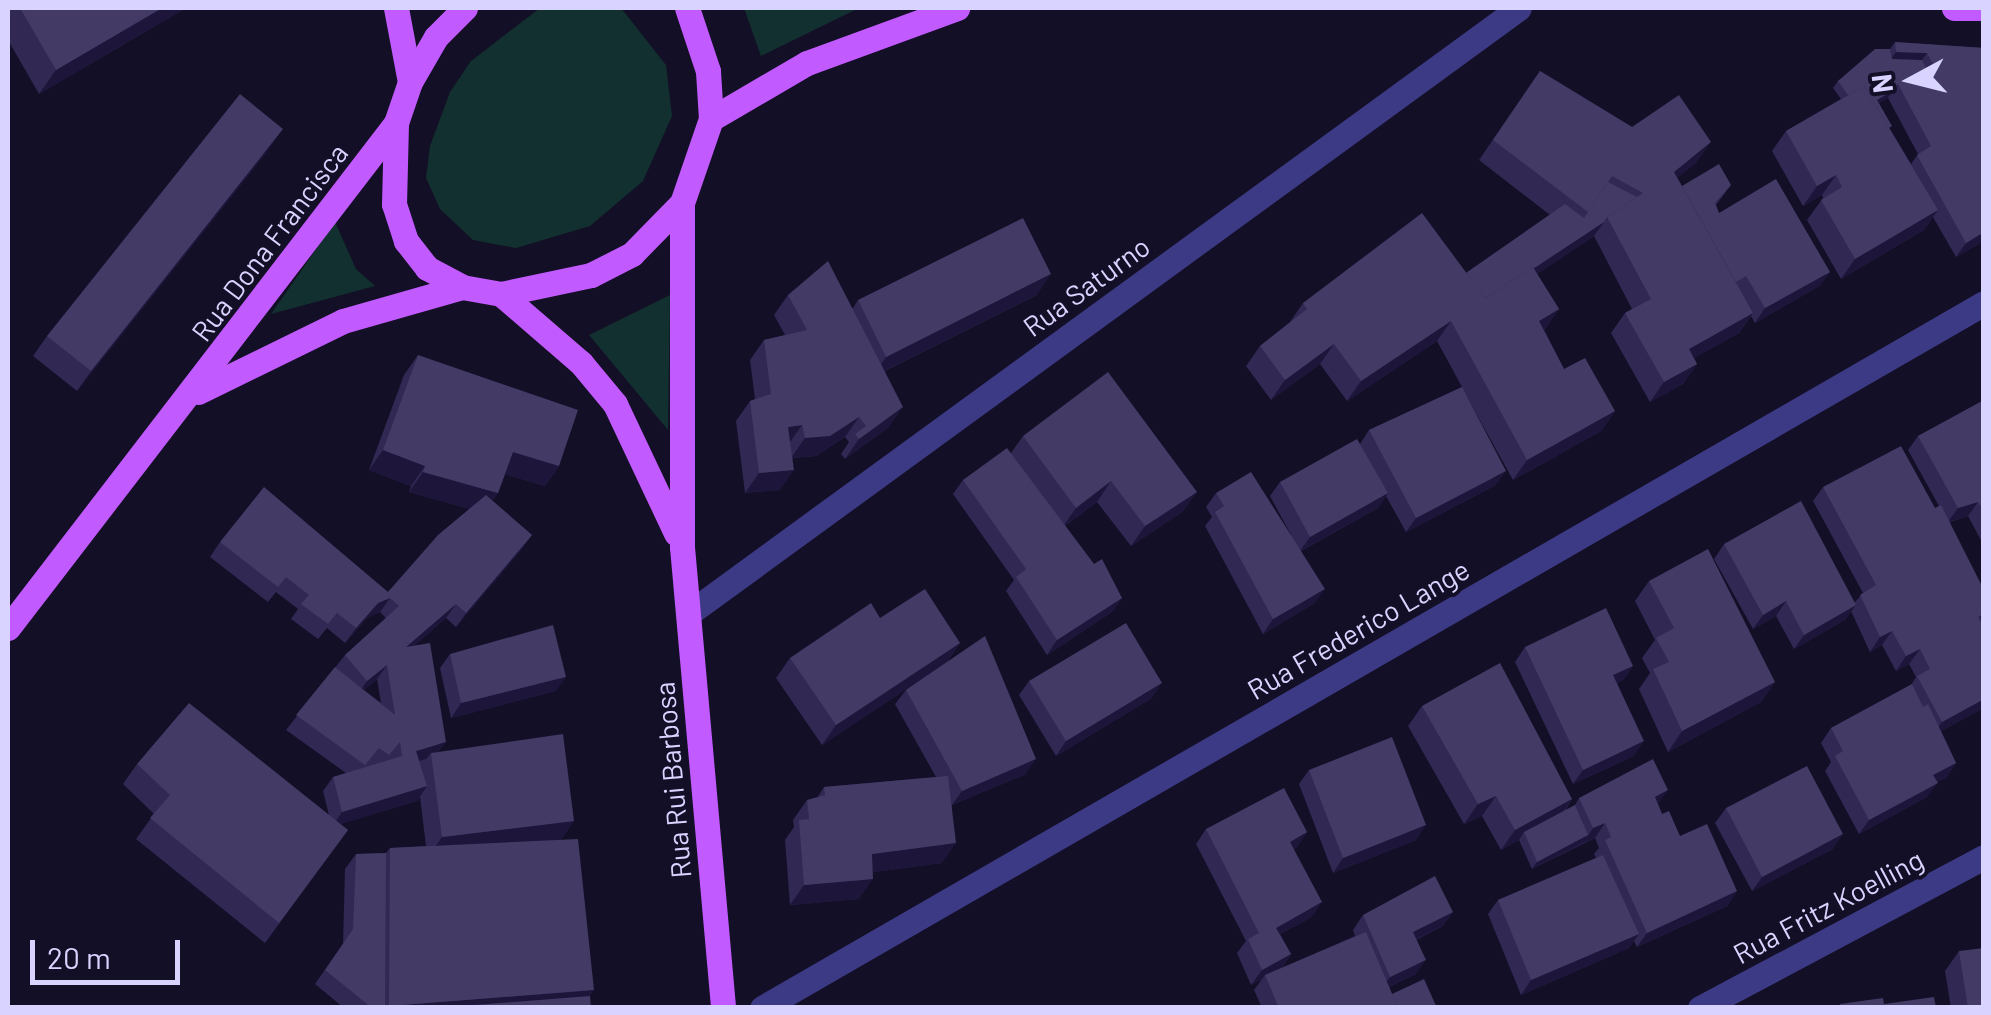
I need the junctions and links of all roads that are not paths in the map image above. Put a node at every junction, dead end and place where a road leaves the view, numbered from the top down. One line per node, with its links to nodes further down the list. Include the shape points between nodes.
1 (396, 8): 8 (main road)
2 (466, 8): 8 (main road, via 436,37)
3 (687, 8): 9 (main road, via 708,71)
4 (957, 8): 9 (main road, via 808,63)
5 (1519, 8): 17 (street, Rua Saturno)
6 (1954, 8): 7 (main road)
7 (1984, 8)
8 (410, 82): 10 (main road)
9 (711, 119): 11 (main road)
10 (396, 123): 12 (main road, via 394,204 406,241 428,268); 15 (main road, Rua Dona Francisca)
11 (682, 203): 13 (main road, via 632,254 550,287); 16 (main road, Rua Rui Barbosa)
12 (462, 287): 13 (main road); 15 (main road, Rua Dona Francisca, via 343,321)
13 (501, 294): 16 (main road, Rua Rui Barbosa, via 582,362 615,404)
14 (1984, 303): 21 (street, Rua Frederico Lange)
15 (190, 397): 18 (main road, Rua Dona Francisca)
16 (682, 546): 17 (main road, Rua Rui Barbosa)
17 (688, 614): 20 (main road, Rua Rui Barbosa)
18 (8, 628)
19 (1984, 857): 22 (street, Rua Fritz Koelling)
20 (723, 1008)
21 (762, 1008)
22 (1700, 1008)

